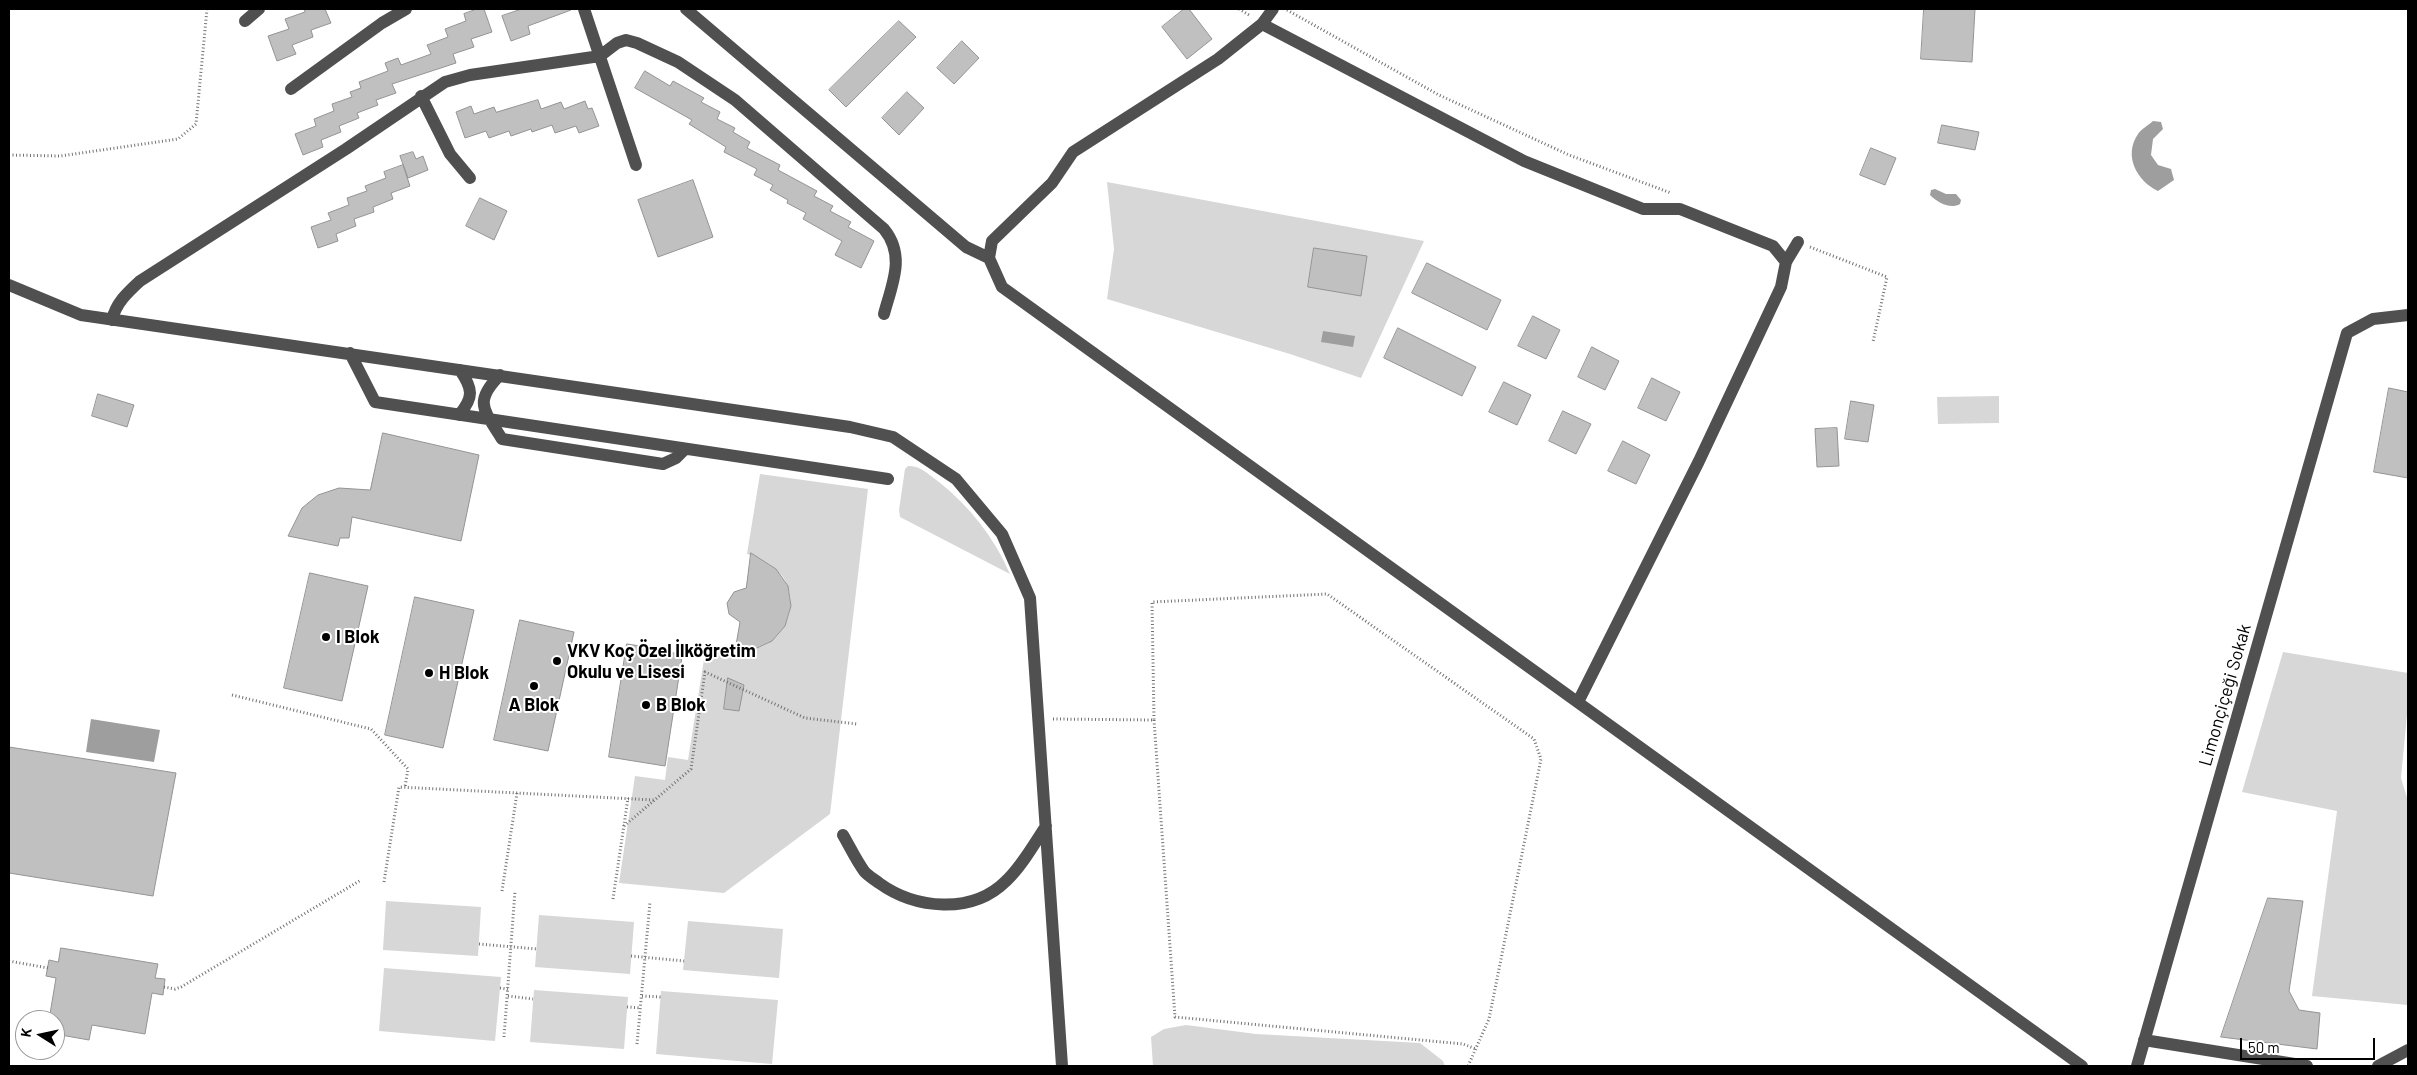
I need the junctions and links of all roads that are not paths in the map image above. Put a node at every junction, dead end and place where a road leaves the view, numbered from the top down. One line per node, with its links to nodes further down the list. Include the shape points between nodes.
1 (258, 9): 6 (street)
2 (406, 9): 9 (street, via 382,22)
3 (584, 9): 8 (street)
4 (686, 9): 14 (street, via 966,246)
5 (1273, 9): 7 (street)
6 (245, 21)
7 (1262, 24): 14 (street, via 1218,59 1073,152 1052,183 992,240); 15 (street, via 1524,161 1643,209 1680,209 1773,246)
8 (600, 56): 10 (street, via 457,78); 11 (street); 17 (street, via 626,40 678,62 736,100 884,229 895,246 897,265)
9 (291, 89)
10 (421, 96): 12 (street, via 450,154); 19 (street, via 346,149 140,281 124,295 114,310)
11 (636, 165)
12 (470, 178)
13 (1798, 242): 15 (street)
14 (990, 258): 27 (street, via 1002,287)
15 (1786, 262): 27 (street, via 1781,288 1704,453)
16 (9, 285): 19 (street, via 81,315)
17 (884, 314)
18 (2408, 315): 30 (street, Limonçiçeği Sokak, via 2372,319 2347,333)
19 (112, 320): 20 (street)
20 (350, 353): 21 (street); 23 (street, via 375,402)
21 (460, 370): 22 (street); 23 (street, via 469,382 471,392 468,404)
22 (500, 375): 24 (street, via 483,396); 28 (street, via 893,437 956,479 1002,534 1030,598)
23 (459, 414): 24 (street)
24 (490, 419): 25 (street); 25 (street, via 502,439 663,464)
25 (685, 449): 26 (street)
26 (888, 479)
27 (1578, 702): 33 (street)
28 (1046, 826): 29 (street, via 1006,882 988,894 946,904 920,903 894,894 865,872); 32 (street)
29 (843, 835)
30 (2144, 1040): 34 (street, Limonçiçeği Sokak); 35 (street)
31 (2408, 1050): 36 (street)
32 (1062, 1066)
33 (2082, 1066)
34 (2137, 1066)
35 (2308, 1066)
36 (2378, 1066)

